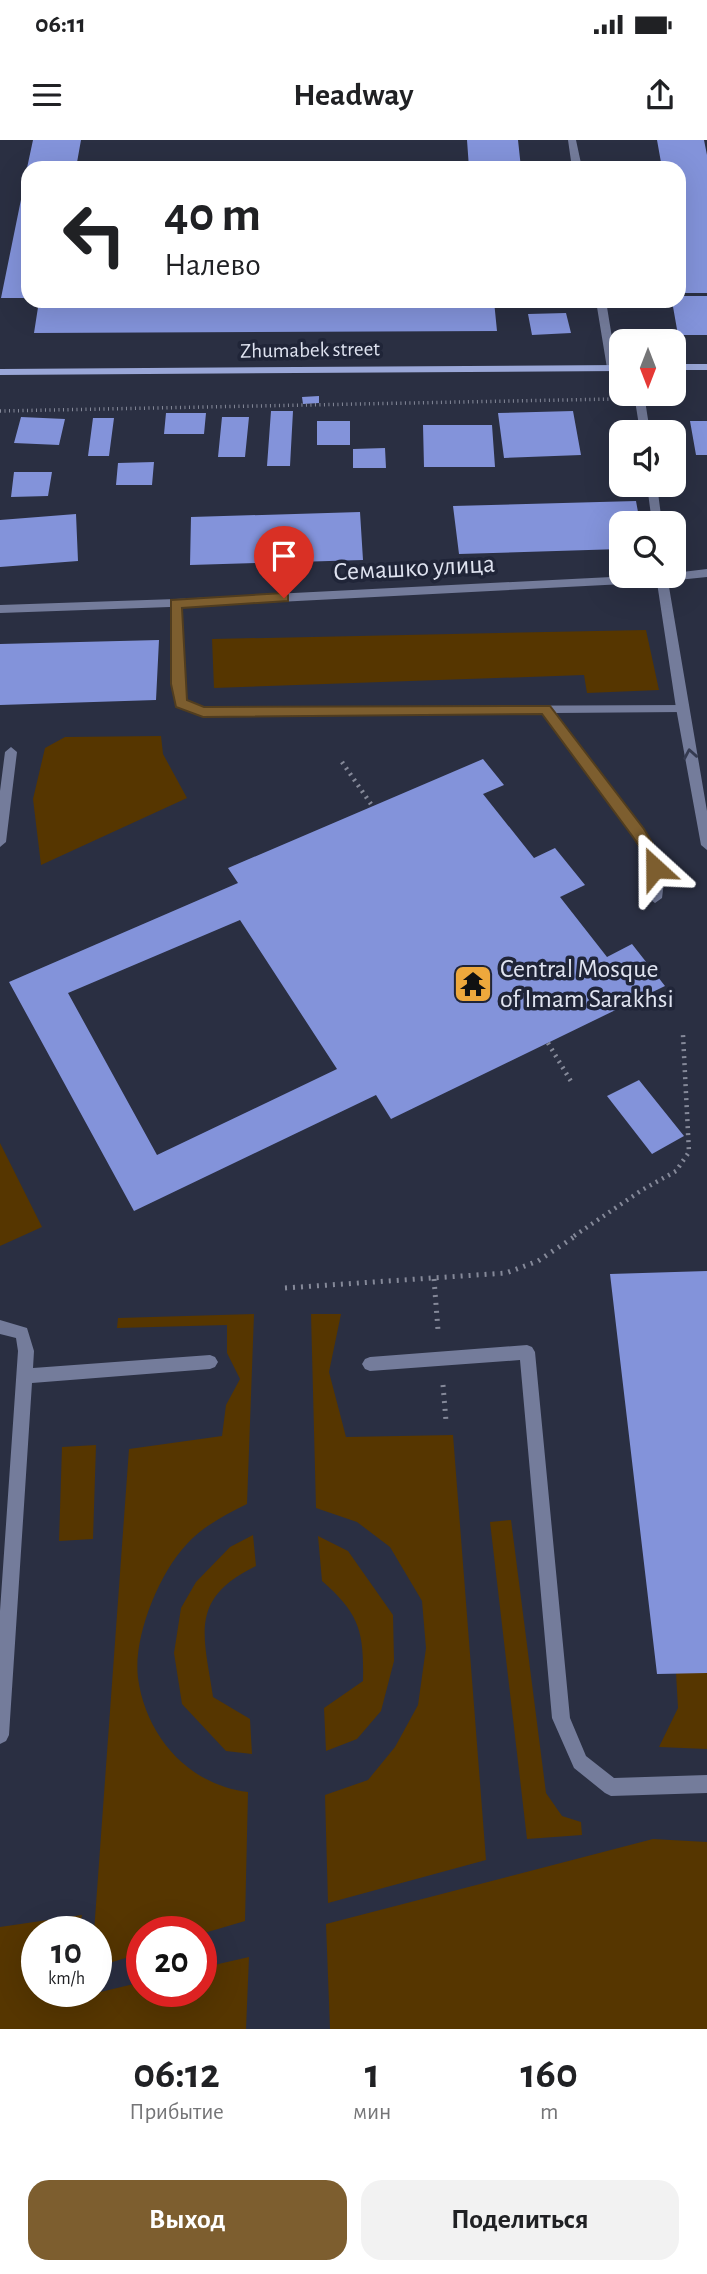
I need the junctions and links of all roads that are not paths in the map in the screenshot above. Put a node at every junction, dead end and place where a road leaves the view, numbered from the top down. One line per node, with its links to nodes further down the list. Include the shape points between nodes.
1 (572, 140): 2 (street)
2 (576, 161)
3 (603, 308): 4 (street)
4 (609, 335)
5 (686, 367): 6 (street)
6 (707, 367)
7 (609, 368): 8 (street, Zhumabek street)
8 (0, 372)
9 (707, 573): 10 (street, Семашко улица)
10 (686, 575)
11 (609, 580): 13 (street, Семашко улица)
12 (664, 588): 15 (street)
13 (176, 603): 14 (street, Семашко улица); 16 (street, via 181,703 203,712)
14 (0, 609)
15 (682, 708): 16 (street); 19 (street, one-way to 15)
16 (546, 709): 20 (street, via 652,854 658,883)
17 (11, 752): 18 (street)
18 (0, 842)
19 (707, 845)
20 (655, 898)
21 (0, 1327): 24 (street, via 22,1333)
22 (210, 1362): 24 (street)
23 (370, 1364): 26 (street, via 527,1352 561,1718 580,1762 611,1787)
24 (24, 1376): 25 (street)
25 (0, 1735)
26 (707, 1784)

